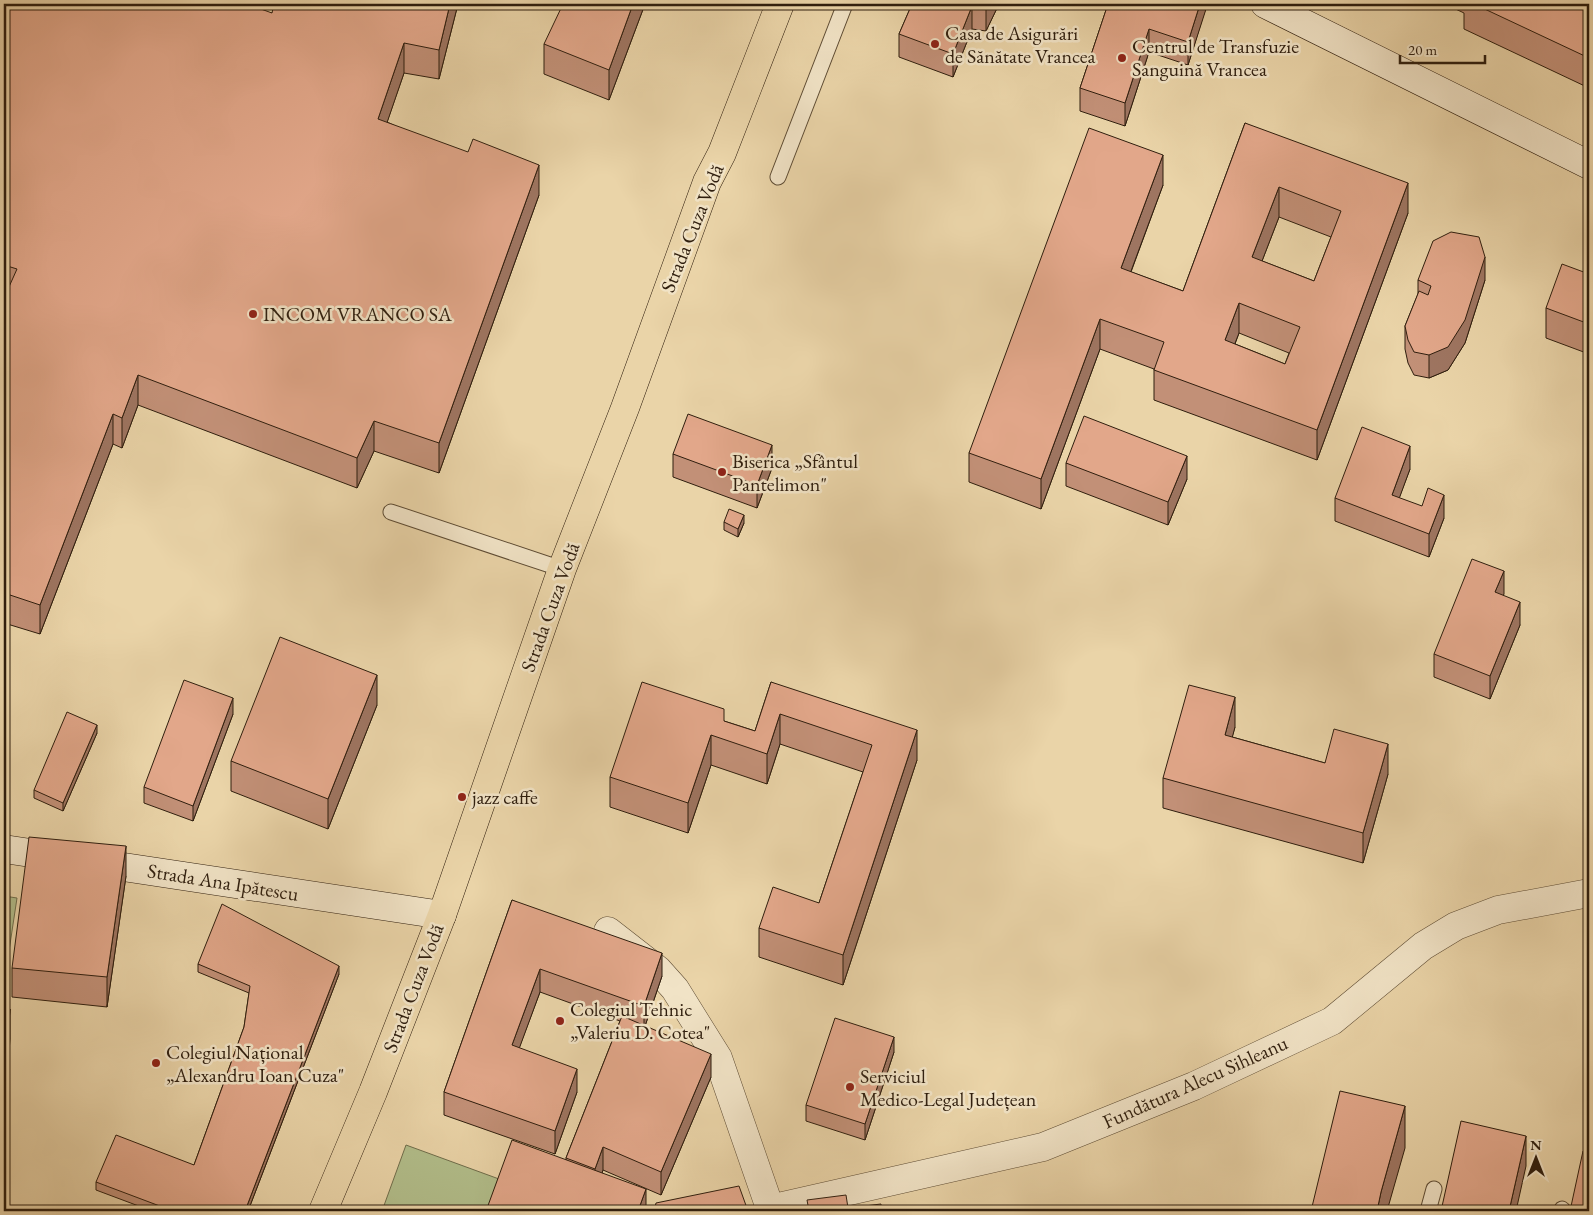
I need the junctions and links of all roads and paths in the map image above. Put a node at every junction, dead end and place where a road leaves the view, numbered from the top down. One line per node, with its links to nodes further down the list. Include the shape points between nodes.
1 (780, 4): 7 (main road, Strada Cuza Vodă, via 722,153 707,182)
2 (845, 4): 5 (lane)
3 (1265, 4): 4 (street)
4 (1589, 165)
5 (778, 177)
6 (391, 512): 7 (lane)
7 (562, 570): 10 (main road, Strada Cuza Vodă)
8 (4, 849): 10 (street, Strada Ana Ipătescu)
9 (1589, 893): 13 (street, Fundătura Alecu Sihleanu, via 1498,910 1456,926 1424,946 1332,1021 1194,1086 1043,1147)
10 (442, 914): 14 (main road, Strada Cuza Vodă)
11 (608, 930): 13 (street, via 658,970 675,989 718,1058)
12 (1434, 1190): 15 (lane)
13 (770, 1210)
14 (323, 1211)
15 (1428, 1211)

